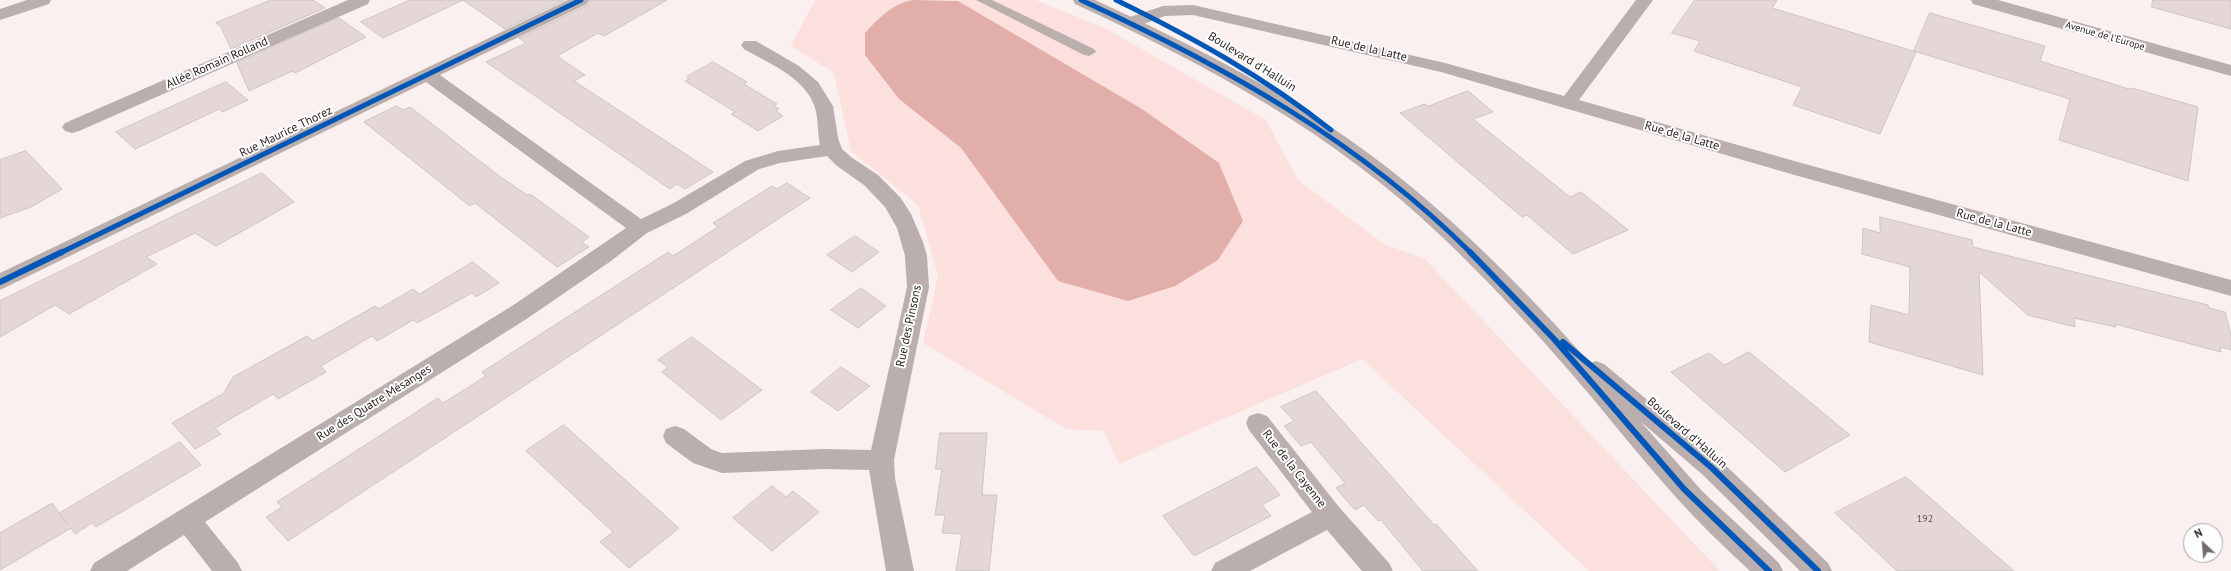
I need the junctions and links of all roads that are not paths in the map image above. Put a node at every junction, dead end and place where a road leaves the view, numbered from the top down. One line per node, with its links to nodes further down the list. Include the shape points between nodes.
1 (43, 0): 10 (street)
2 (362, 0): 17 (street, Allée Romain Rolland)
3 (581, 0): 15 (street, Rue Maurice Thorez)
4 (982, 0): 13 (lane)
5 (1081, 0): 11 (main road, Boulevard d'Halluin)
6 (1116, 0): 9 (main road, Boulevard d'Halluin)
7 (1645, 0): 16 (street)
8 (1978, 0): 14 (street, Avenue de l'Europe)
9 (1148, 15): 11 (street, Rue de la Latte); 16 (street, Rue de la Latte, via 1174,9 1205,11 1420,61); 19 (main road, Boulevard d'Halluin, via 1267,82 1322,122)
10 (0, 16)
11 (1130, 23): 19 (main road, Boulevard d'Halluin, via 1299,115)
12 (750, 45): 18 (street, via 797,74 815,90 824,106)
13 (1089, 52)
14 (2231, 71)
15 (428, 75): 20 (street); 21 (street, Rue Maurice Thorez)
16 (1568, 103): 22 (street, Rue de la Latte)
17 (72, 127)
18 (832, 149): 20 (street, Rue des Quatre Mésanges, via 778,157 752,165 679,209); 26 (street, Rue des Pinsons, via 837,156 883,191 900,210 908,228 917,262 918,287)
19 (1366, 161): 23 (main road, Boulevard d'Halluin, via 1445,229)
20 (640, 228): 28 (street, Rue des Quatre Mésanges, via 520,312)
21 (2, 279)
22 (2231, 288)
23 (1536, 319): 34 (main road, Boulevard d'Halluin, via 1684,489); 35 (main road, Boulevard d'Halluin, via 1712,468)
24 (1258, 423): 27 (street, Rue de la Cayenne)
25 (675, 436): 26 (street, via 702,456 722,462)
26 (881, 460): 31 (street, Rue des Pinsons, via 882,478)
27 (1330, 515): 32 (street, Rue de la Cayenne); 33 (street, Rue de la Cayenne)
28 (188, 518): 29 (street, Rue des Quatre Mésanges); 30 (street)
29 (104, 571)
30 (228, 571)
31 (900, 571)
32 (1225, 571)
33 (1379, 571)
34 (1769, 571)
35 (1818, 571)

